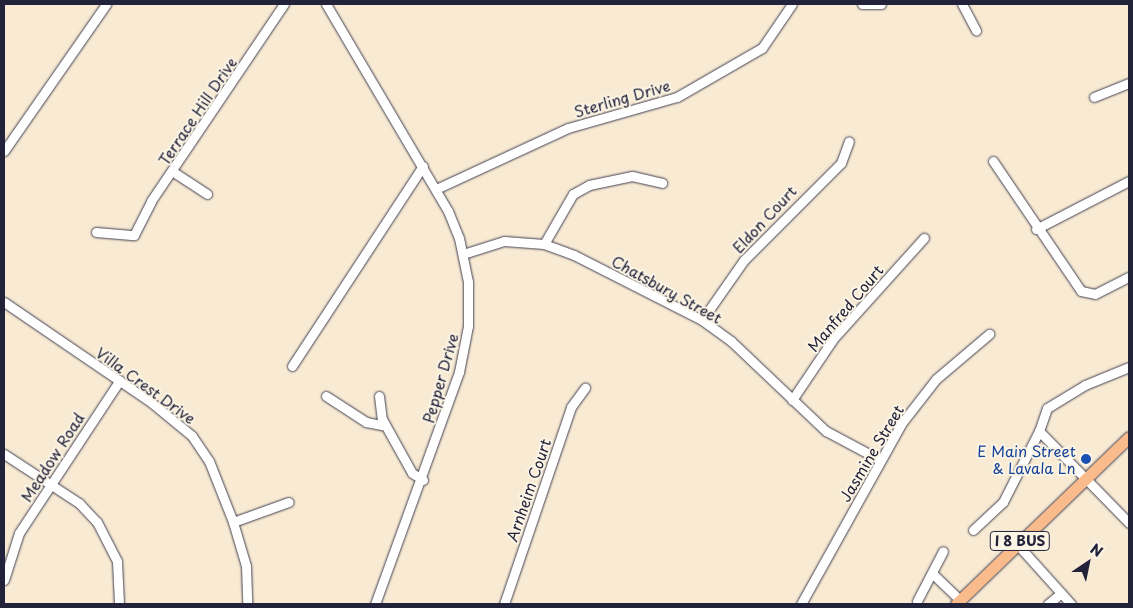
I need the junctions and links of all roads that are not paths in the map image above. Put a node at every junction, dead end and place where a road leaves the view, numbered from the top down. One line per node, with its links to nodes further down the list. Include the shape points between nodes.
1 (106, 4): 12 (street)
2 (284, 4): 15 (street, Terrace Hill Drive)
3 (326, 4): 14 (street, Pepper Drive)
4 (792, 4): 18 (street, Sterling Drive, via 762,48 677,97 568,128)
5 (862, 4): 6 (street)
6 (881, 4)
7 (962, 4): 8 (street)
8 (976, 30)
9 (1129, 83): 10 (street)
10 (1094, 97)
11 (849, 141): 27 (street, Eldon Court, via 841,162 744,260)
12 (4, 151)
13 (993, 162): 20 (street)
14 (423, 166): 18 (street, Pepper Drive); 29 (street)
15 (172, 171): 19 (street); 21 (street, Terrace Hill Drive, via 134,235)
16 (1129, 181): 20 (street)
17 (662, 183): 23 (street, via 632,176 589,185 573,194)
18 (436, 189): 24 (street, Pepper Drive)
19 (207, 194)
20 (1036, 229): 25 (street, via 1085,294)
21 (96, 232)
22 (924, 238): 35 (street, Manfred Court, via 833,339)
23 (544, 244): 24 (street, Chatsbury Street, via 504,241); 27 (street, Chatsbury Street)
24 (463, 254): 42 (street, Pepper Drive, via 469,296 467,338)
25 (1129, 277)
26 (4, 302): 31 (street, Villa Crest Drive)
27 (702, 320): 35 (street, Chatsbury Street, via 731,341)
28 (989, 334): 40 (street, Jasmine Street, via 936,379)
29 (292, 366)
30 (1129, 367): 37 (street, via 1085,385 1047,408)
31 (120, 380): 43 (street, Meadow Road); 45 (street, Villa Crest Drive, via 192,436 209,461)
32 (585, 388): 58 (street, Arnheim Court, via 571,407)
33 (326, 396): 36 (street, via 366,422)
34 (379, 396): 36 (street)
35 (792, 400): 40 (street, Chatsbury Street, via 826,431)
36 (386, 426): 42 (street, via 412,473)
37 (1039, 431): 41 (street); 47 (street, via 1003,502)
38 (1129, 437): 41 (main road, I 8 BUS)
39 (4, 454): 43 (street)
40 (880, 460): 59 (street, Jasmine Street)
41 (1084, 478): 46 (street); 48 (main road, I 8 BUS)
42 (423, 480): 57 (street, Pepper Drive)
43 (50, 483): 51 (street, Meadow Road, via 15,540); 55 (street, via 79,503 104,533 119,570)
44 (289, 502): 45 (street)
45 (232, 522): 56 (street, Villa Crest Drive, via 246,566)
46 (1129, 523)
47 (973, 530)
48 (1017, 544): 52 (street); 54 (main road, I 8 BUS)
49 (943, 551): 50 (street)
50 (933, 574): 53 (street); 54 (street)
51 (4, 580)
52 (1061, 593): 60 (street); 61 (street)
53 (917, 601)
54 (958, 602)
55 (119, 604)
56 (247, 604)
57 (375, 604)
58 (504, 604)
59 (801, 604)
60 (1048, 604)
61 (1071, 604)

